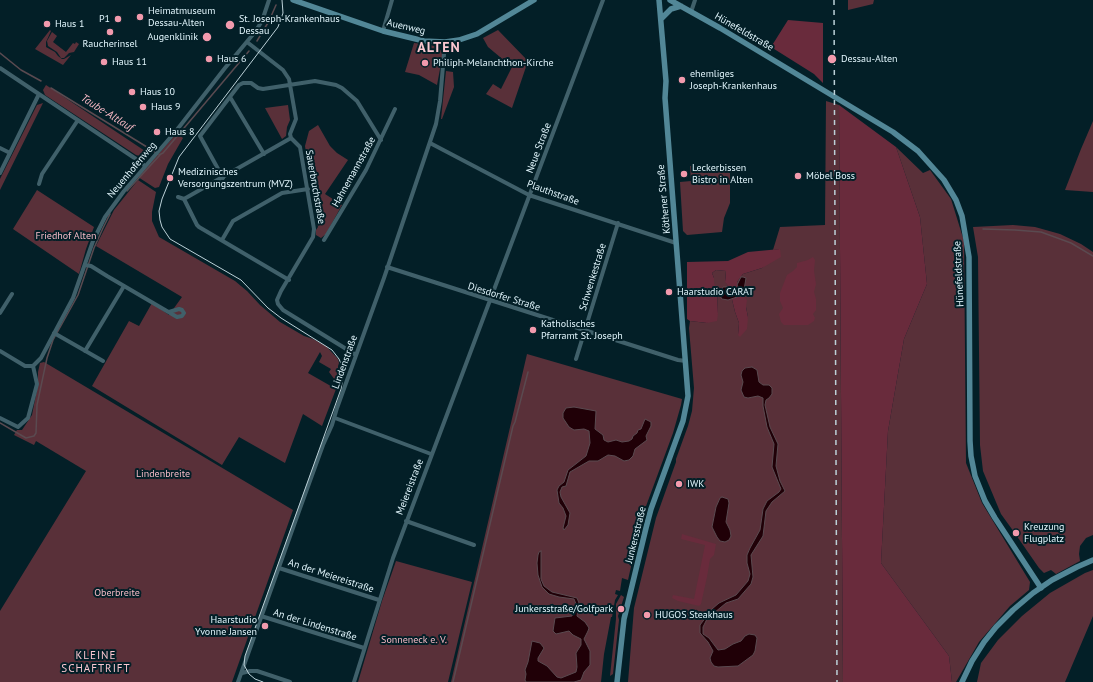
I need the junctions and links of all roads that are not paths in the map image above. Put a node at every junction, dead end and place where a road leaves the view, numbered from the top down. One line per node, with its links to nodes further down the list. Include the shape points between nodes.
1 (269, 0): 13 (street, Neuenhofenweg, via 260,26)
2 (293, 0): 12 (main road, Auenweg)
3 (392, 0): 12 (street)
4 (534, 0): 14 (main road, Auenweg, via 477,34)
5 (603, 0): 32 (street, Neue Straße)
6 (659, 0): 11 (main road, Köthener Straße)
7 (670, 0): 9 (main road, Hünefeldstraße)
8 (695, 0): 10 (street)
9 (682, 6): 10 (main road, Hünefeldstraße); 11 (main road, via 671,9)
10 (691, 12): 64 (main road, Hünefeldstraße, via 893,132 918,150 944,180 962,216 969,257 970,441 975,476 995,518)
11 (661, 19): 38 (main road, Köthener Straße)
12 (383, 31): 14 (main road, Auenweg, via 424,41)
13 (247, 42): 16 (street, via 283,70); 27 (street, Neuenhofenweg)
14 (445, 42): 23 (street, Lindenstraße, via 438,114)
15 (0, 68): 17 (street)
16 (290, 84): 18 (street, via 263,89 251,83 243,83); 21 (street, via 296,119 290,131); 22 (street, via 322,82 342,88 357,101)
17 (39, 94): 20 (street); 25 (street)
18 (230, 97): 26 (street); 29 (street, via 200,136)
19 (395, 109): 22 (street, Hahnemannstraße)
20 (78, 120): 27 (street); 30 (street, via 42,174)
21 (291, 138): 26 (street); 31 (street, Sauerbruchstraße, via 300,147)
22 (381, 140): 37 (street, Hahnemannstraße)
23 (430, 143): 32 (street, Plauthstraße); 40 (street, Lindenstraße)
24 (0, 148): 25 (street)
25 (10, 153): 28 (street)
26 (264, 154): 29 (street)
27 (145, 166): 39 (street, Neuenhofenweg, via 105,217)
28 (0, 173)
29 (223, 178): 34 (street)
30 (39, 184)
31 (308, 189): 36 (street, via 282,193 233,221); 41 (street, Sauerbruchstraße, via 314,233)
32 (529, 195): 35 (street, Plauthstraße); 44 (street, Neue Straße)
33 (178, 197): 34 (street)
34 (184, 199): 36 (street, via 197,225)
35 (618, 224): 38 (street, Plauthstraße); 47 (street, Schwenkestraße)
36 (222, 240): 41 (street)
37 (324, 240)
38 (676, 243): 54 (main road, Köthener Straße)
39 (85, 265): 42 (street); 48 (street, Neuenhofenweg)
40 (387, 267): 44 (street, Diesdorfer Straße); 51 (street, Lindenstraße)
41 (288, 280): 51 (street, Sauerbruchstraße, via 277,300 279,308)
42 (124, 286): 45 (street); 50 (street)
43 (12, 294): 46 (street)
44 (490, 301): 47 (street, Diesdorfer Straße); 59 (street, Meiereistraße)
45 (169, 312)
46 (0, 313)
47 (585, 330): 52 (street, Schwenkestraße); 54 (street, Diesdorfer Straße)
48 (56, 334): 50 (street); 55 (street, Neuenhofenweg)
49 (0, 351): 55 (street, via 25,366)
50 (85, 351): 53 (street)
51 (356, 356): 58 (street, Lindenstraße)
52 (576, 359)
53 (103, 361)
54 (686, 361): 56 (main road, Köthener Straße)
55 (33, 366): 57 (street, via 37,384 30,413 25,422 18,427)
56 (688, 396): 72 (main road, Junkersstraße, via 683,421 646,528 624,619)
57 (0, 418)
58 (335, 418): 59 (street); 63 (street, Lindenstraße)
59 (432, 454): 60 (street, Meiereistraße)
60 (406, 521): 61 (street); 65 (street, Meiereistraße)
61 (474, 545)
62 (1093, 560): 64 (main road, via 1068,571)
63 (278, 568): 65 (street, An der Meiereistraße); 66 (street, Lindenstraße)
64 (1041, 588): 73 (main road, via 1017,606 991,633 972,661)
65 (379, 600): 67 (street, Meiereistraße)
66 (261, 616): 67 (street, An der Lindenstraße); 68 (street, Lindenstraße)
67 (364, 648): 71 (street, Meiereistraße)
68 (242, 673): 69 (street, Lindenstraße); 70 (street, via 257,671)
69 (238, 682)
70 (290, 682)
71 (354, 682)
72 (617, 682)
73 (962, 682)

